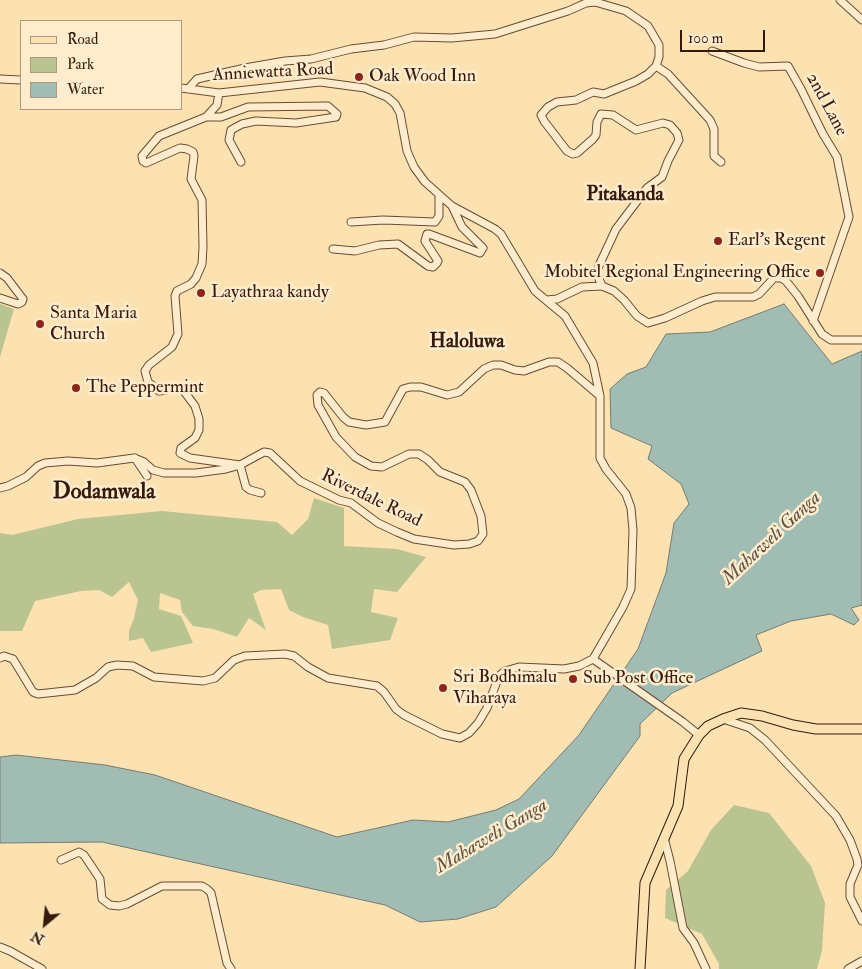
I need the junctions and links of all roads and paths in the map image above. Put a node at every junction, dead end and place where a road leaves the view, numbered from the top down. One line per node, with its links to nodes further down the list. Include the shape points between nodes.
1 (840, 0): 2 (street)
2 (862, 20)
3 (712, 51): 20 (street, 2nd Lane, via 758,67 788,66 837,157 849,217)
4 (656, 66): 7 (street, via 658,45 648,26 626,11 595,2 495,34 414,37 311,59 245,68 197,79); 11 (street, via 668,74 710,120 714,130 714,156); 17 (street, via 636,81 604,94 593,92 576,100 557,102 541,115 567,151 573,154 596,135 601,114 613,115 636,130 663,123 670,125 677,134 679,140 662,177 647,188 616,229 596,272)
5 (0, 79): 6 (street)
6 (20, 80)
7 (185, 89): 8 (street, Anniewatta Road)
8 (219, 93): 9 (street, via 217,105); 12 (street, Anniewatta Road, via 320,82 365,88 387,97 400,113 414,167)
9 (206, 117): 10 (street, via 220,117 240,109 257,107 328,106 337,114 336,117 296,122 242,124 231,130 229,140); 24 (street, via 159,136 142,156 146,163 180,148 193,152 191,179 202,200 203,247 202,264 196,278 175,296 178,334 172,347 145,371 148,382 159,391 183,390 195,406 199,430 180,453 190,458)
10 (242, 162)
11 (721, 162)
12 (439, 195): 13 (street, Anniewatta Road); 14 (street, via 435,222)
13 (452, 206): 15 (street, via 462,227 483,248 480,253 429,234 425,241 438,261 433,267 398,244 356,251); 19 (street, via 502,234 535,291)
14 (351, 222)
15 (333, 249)
16 (0, 273): 18 (street, via 23,299 18,304)
17 (602, 286): 19 (street, via 582,286 557,299); 20 (street, via 614,291 648,323 715,297 753,297 774,278 782,278)
18 (0, 298)
19 (547, 300): 22 (street, via 565,316 592,363)
20 (813, 320): 21 (street, via 822,334 831,340)
21 (862, 340)
22 (600, 396): 24 (street, Riverdale Road, via 558,362 524,371 492,365 459,392 447,395 410,387 403,390 385,422 366,425 349,422 324,393 317,395 318,405 336,437 355,457 371,466 382,467 409,454 419,454 440,472 465,482 481,516 483,534 478,541 469,544 454,546 414,539 397,532 351,503 300,481 270,453 264,452); 29 (street, via 600,458 626,494 633,530 631,589)
23 (134, 458): 24 (street, Riverdale Road, via 164,473 196,473); 25 (street); 26 (street, via 45,463 26,477)
24 (240, 465): 27 (street, via 246,487)
25 (147, 476)
26 (0, 488)
27 (261, 493)
28 (0, 658): 29 (street, via 13,659 32,692 38,694 75,690 108,667 117,665 133,666 154,677 203,681 215,678 234,660 245,656 285,654 294,656 328,678 377,686 404,715 442,734 460,738 478,723 499,676 505,670 519,667 564,669)
29 (594, 659): 32 (street)
30 (723, 719): 31 (main road, via 741,713 816,729); 32 (main road); 35 (street, via 750,728 765,740 836,816 857,859 850,897)
31 (862, 729)
32 (699, 735): 33 (main road, via 684,759 678,806)
33 (664, 838): 40 (main road, via 646,883); 41 (street, via 683,928)
34 (61, 860): 39 (street, via 79,852 84,855 100,879 102,899 110,905 127,904 162,886 202,886 207,889 211,893)
35 (862, 921)
36 (0, 947): 38 (street)
37 (862, 961): 42 (street)
38 (42, 969)
39 (231, 969)
40 (640, 969)
41 (706, 969)
42 (848, 969)

